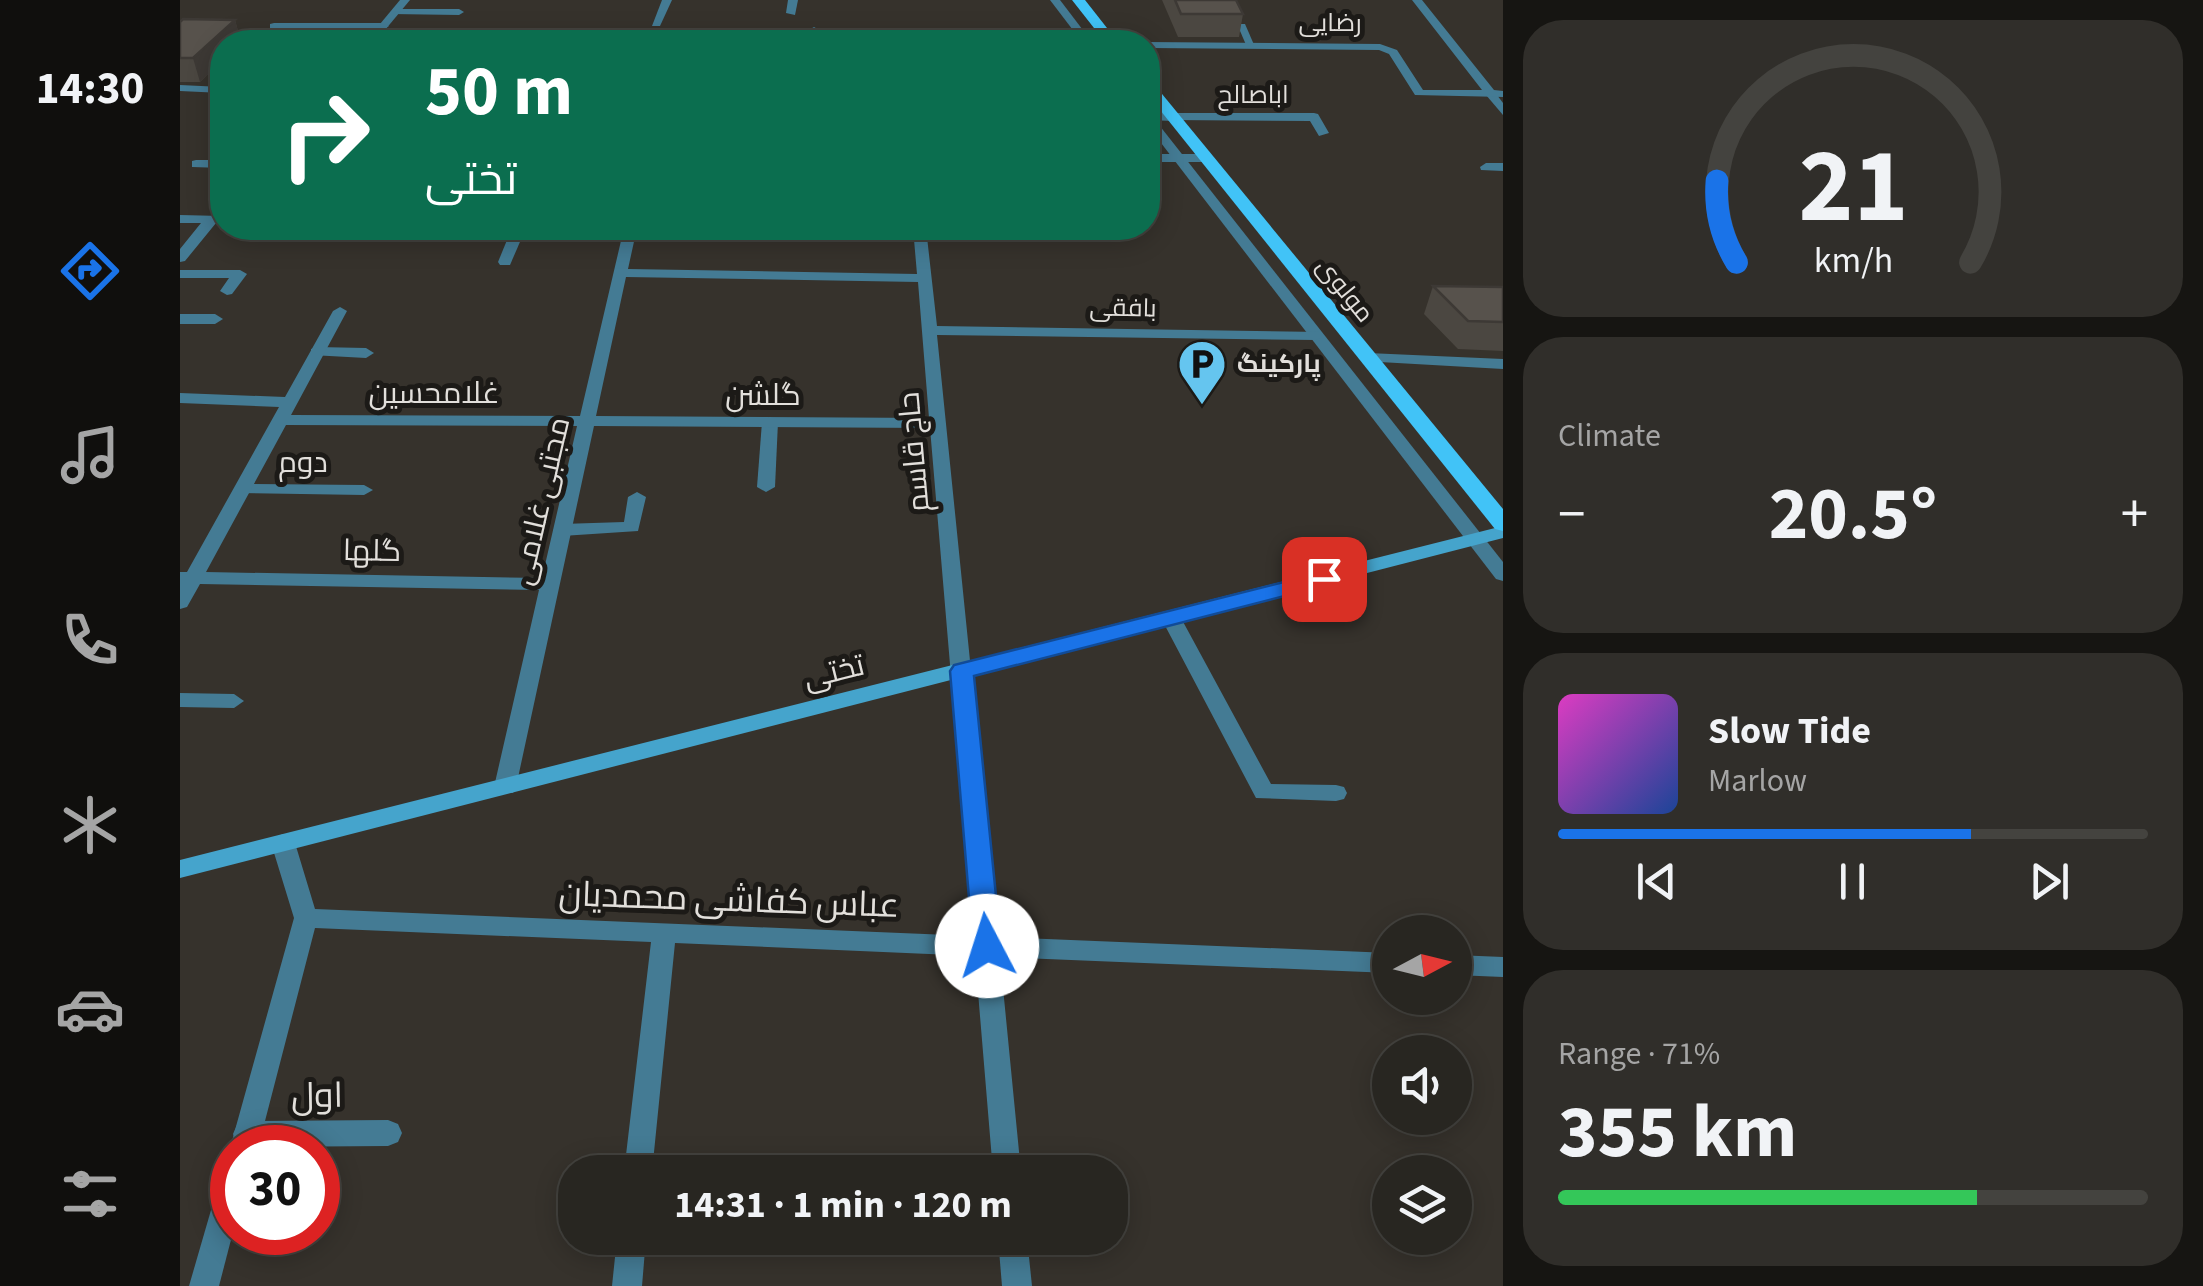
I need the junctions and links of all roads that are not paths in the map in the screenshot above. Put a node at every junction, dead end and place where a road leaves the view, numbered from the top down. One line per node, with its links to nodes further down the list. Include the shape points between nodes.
1 (405, 0): 6 (street)
2 (667, 0): 8 (street)
3 (1055, 0): 13 (street)
4 (1078, 0): 14 (main road)
5 (1417, 0): 19 (street)
6 (396, 12): 7 (street); 9 (street)
7 (459, 12)
8 (656, 24)
9 (384, 26): 11 (street); 12 (street)
10 (1242, 26): 16 (street)
11 (274, 27)
12 (380, 30)
13 (1077, 30)
14 (1102, 30)
15 (1160, 45): 16 (street, رضایی)
16 (1251, 46): 19 (street, رضایی, via 1380,47 1393,52 1419,93)
17 (180, 88): 18 (street)
18 (210, 89)
19 (1496, 94): 21 (street)
20 (1160, 101): 22 (main road, مولوی)
21 (1503, 111)
22 (1173, 117): 23 (street); 24 (street, اباصالح, via 1314,117); 28 (main road, مولوی)
23 (1160, 118)
24 (1323, 133)
25 (1160, 134): 27 (street)
26 (1160, 158): 27 (street)
27 (1178, 158): 28 (street); 51 (street)
28 (1206, 158): 54 (main road, مولوی)
29 (196, 164): 30 (street)
30 (210, 164)
31 (1486, 167): 32 (street)
32 (1503, 167)
33 (210, 172): 34 (street)
34 (199, 182)
35 (180, 219): 36 (street)
36 (210, 219)
37 (210, 226): 41 (street)
38 (514, 240): 42 (street)
39 (627, 240): 43 (street, مجتبی غلامی)
40 (921, 240): 45 (street, حاج قاسم)
41 (180, 258)
42 (505, 262)
43 (620, 273): 45 (street); 59 (street, مجتبی غلامی)
44 (180, 274): 46 (street, via 240,274)
45 (925, 278): 50 (street, حاج قاسم)
46 (228, 292)
47 (340, 310): 52 (street)
48 (180, 319): 49 (street)
49 (214, 319)
50 (930, 330): 51 (street, بافقی); 61 (street, حاج قاسم)
51 (1316, 335): 69 (street)
52 (317, 352): 53 (street); 57 (street)
53 (366, 353)
54 (1368, 358): 55 (street); 66 (main road, مولوی)
55 (1503, 364)
56 (180, 398): 57 (street)
57 (290, 402): 58 (street)
58 (280, 420): 59 (street, غلامحسین); 63 (street)
59 (587, 421): 60 (street, گلشن); 67 (street, مجتبی غلامی)
60 (770, 422): 61 (street, گلشن); 62 (street)
61 (939, 424): 75 (street, حاج قاسم)
62 (766, 487)
63 (242, 489): 64 (street, دوم); 71 (street)
64 (364, 490)
65 (637, 497): 67 (street, via 632,527)
66 (1503, 524)
67 (562, 530): 72 (street, مجتبی غلامی)
68 (1503, 532): 69 (main road, تختی)
69 (1476, 540): 70 (street); 74 (main road, تختی)
70 (1503, 574)
71 (187, 578): 72 (street, گلها); 73 (street)
72 (550, 584): 78 (street, مجتبی غلامی)
73 (180, 603)
74 (1171, 618): 75 (main road, تختی); 79 (street, via 1264,792)
75 (962, 671): 78 (main road, تختی); 84 (street, حاج قاسم)
76 (180, 700): 77 (street)
77 (234, 702)
78 (505, 787): 80 (main road, تختی)
79 (1336, 794)
80 (284, 843): 81 (main road, تختی); 82 (street)
81 (180, 870)
82 (306, 918): 83 (street, عباس کفاشی محمدیان); 88 (street)
83 (664, 932): 84 (street, عباس کفاشی محمدیان); 91 (street)
84 (987, 946): 85 (street, عباس کفاشی محمدیان); 92 (street, حاج قاسم)
85 (1372, 961)
86 (1472, 966): 87 (street)
87 (1503, 967)
88 (249, 1125)
89 (388, 1133): 90 (street, اول)
90 (340, 1136)
91 (640, 1155)
92 (1005, 1155)
93 (213, 1255): 96 (street)
94 (630, 1255): 97 (street)
95 (1014, 1255): 98 (street)
96 (204, 1286)
97 (626, 1286)
98 (1017, 1286)

